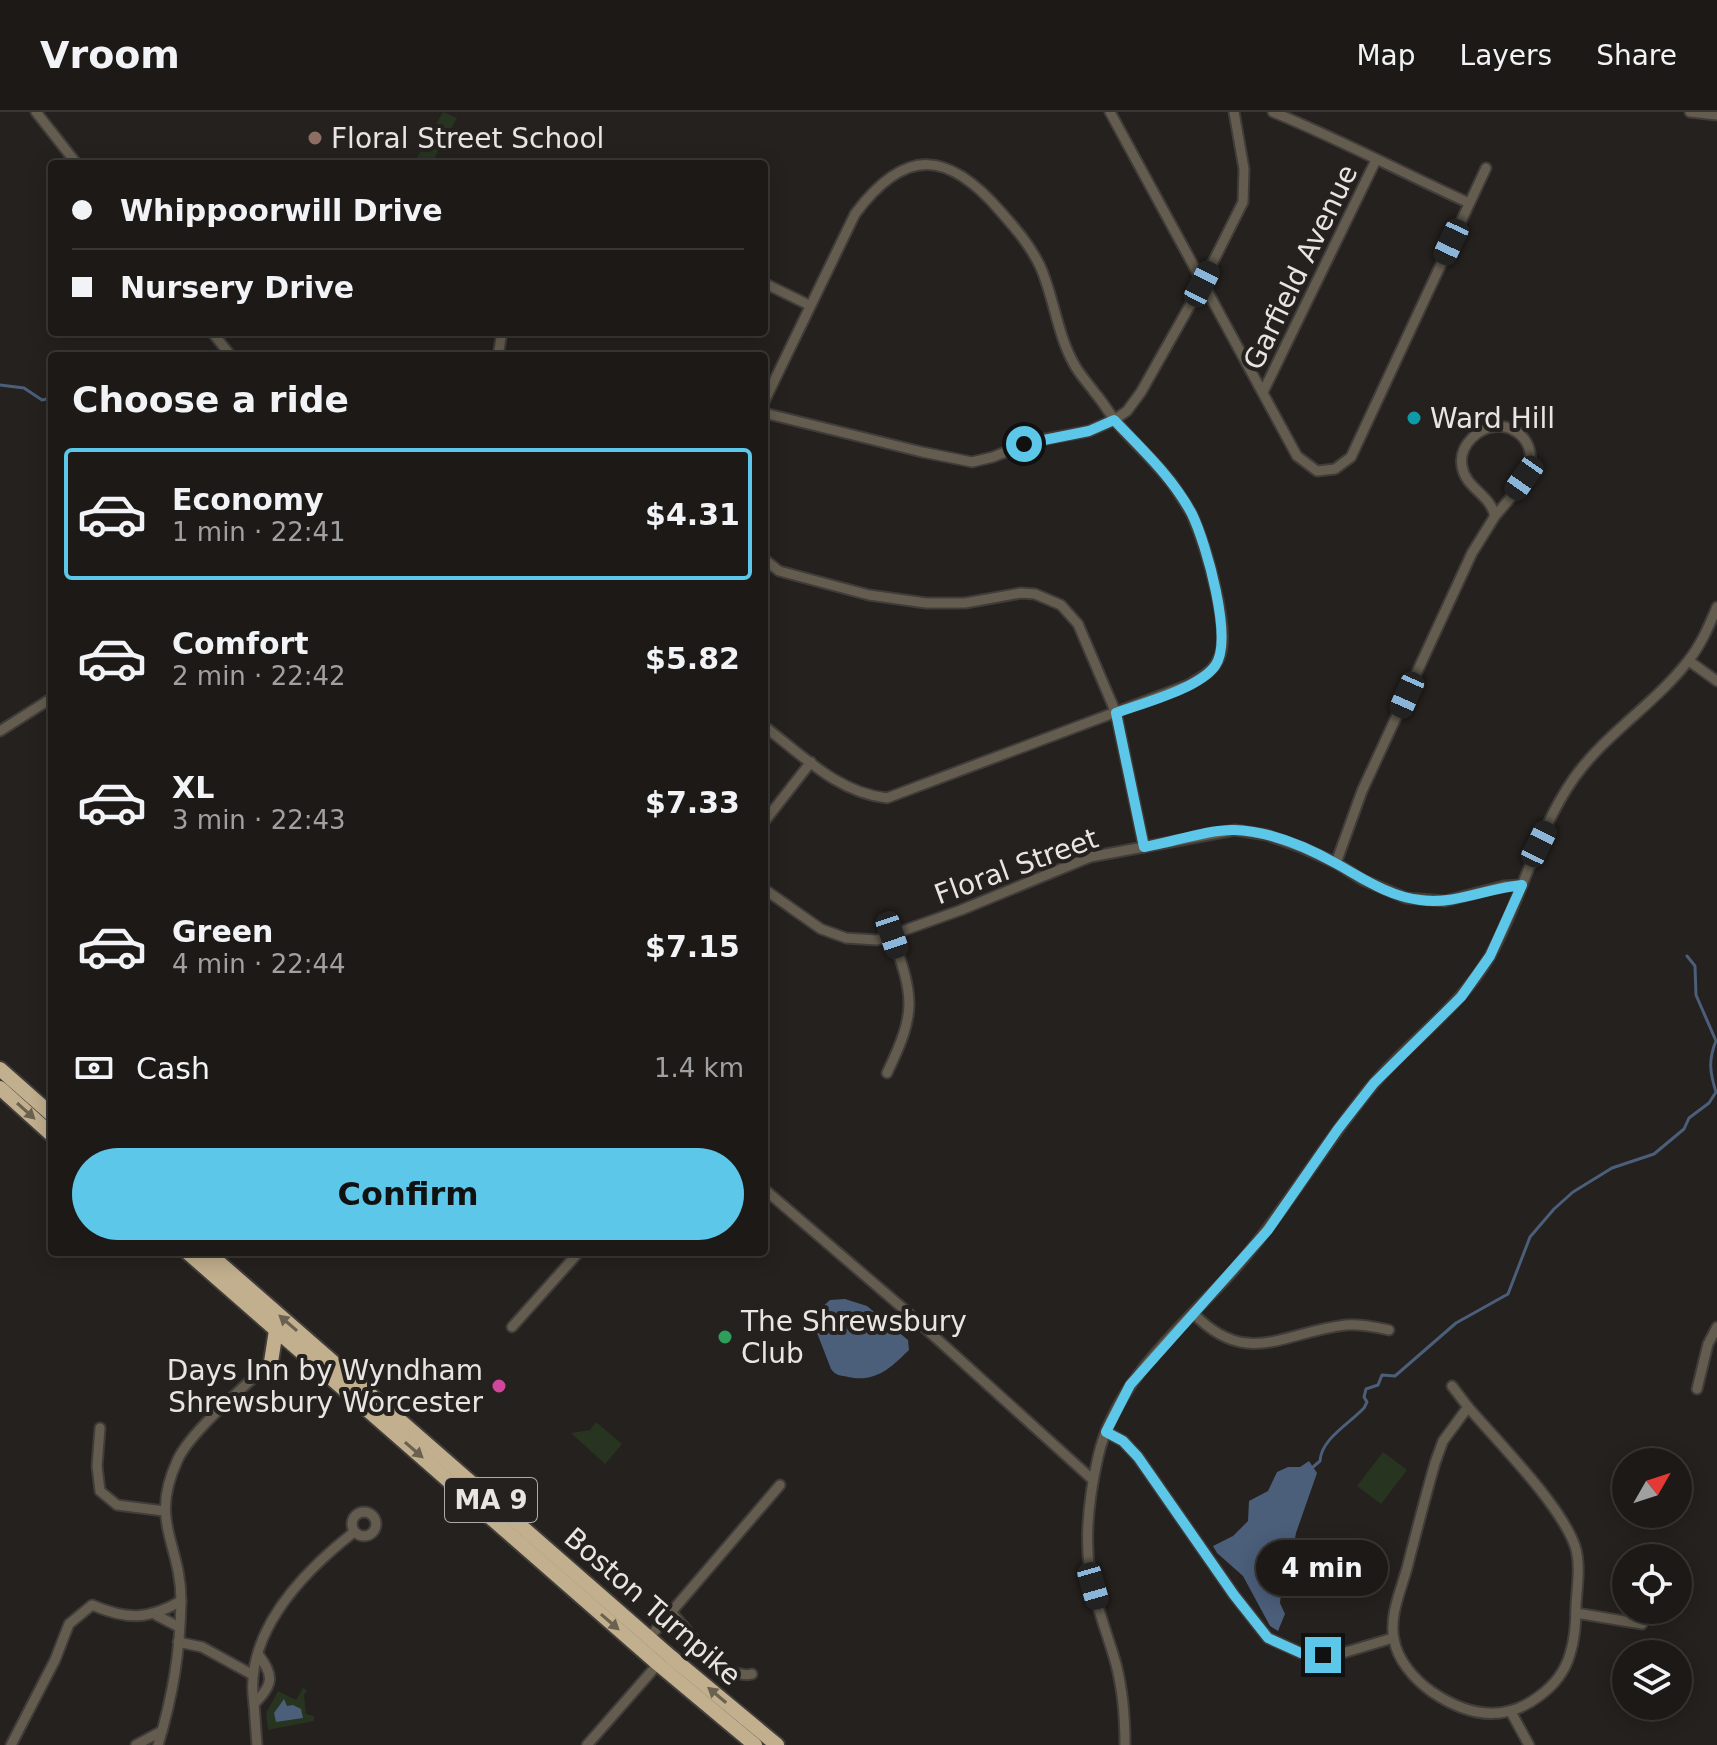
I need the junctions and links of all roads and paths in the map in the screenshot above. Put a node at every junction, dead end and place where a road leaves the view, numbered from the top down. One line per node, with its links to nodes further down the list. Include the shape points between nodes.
1 (36, 112): 7 (street)
2 (1110, 112): 11 (street)
3 (1234, 112): 11 (street, via 1244,194)
4 (1273, 112): 8 (street)
5 (1690, 112): 6 (street)
6 (1717, 115)
7 (74, 160)
8 (1376, 160): 10 (street); 16 (street, Garfield Avenue)
9 (1486, 168): 10 (street)
10 (1469, 203): 16 (street, via 1346,462 1326,472 1308,466 1297,456)
11 (1202, 284): 16 (street); 19 (street, via 1141,392)
12 (768, 285): 13 (street)
13 (809, 305): 17 (street); 19 (street, via 855,214 883,181 914,165 954,170 993,203 1029,246 1048,285 1073,363)
14 (215, 336): 15 (street)
15 (228, 352)
16 (1263, 392)
17 (768, 393)
18 (768, 414): 19 (street, via 972,462)
19 (1114, 420): 26 (street, via 1192,514 1224,639 1206,676)
20 (1495, 516): 20 (street, via 1491,503 1465,476 1461,458 1477,432 1501,425 1516,431 1530,453 1524,478); 32 (street, via 1472,553 1362,791)
21 (768, 562): 26 (street, via 779,571 869,595 965,603 1021,593 1061,605 1078,624)
22 (1717, 607): 23 (street)
23 (1689, 661): 24 (street); 33 (street, via 1575,777)
24 (1717, 681)
25 (48, 701): 28 (street)
26 (1116, 713): 29 (street, via 887,798 852,790); 31 (street)
27 (768, 729): 29 (street)
28 (0, 731)
29 (811, 762): 30 (street)
30 (768, 817)
31 (1144, 847): 32 (street, Floral Street, via 1235,830 1267,835); 35 (street, Floral Street, via 1090,857)
32 (1336, 863): 33 (street, Floral Street, via 1406,898 1445,901)
33 (1522, 885): 45 (street, via 1490,956 1461,997 1374,1083 1268,1230)
34 (768, 892): 35 (street, Floral Street, via 821,929 846,938 867,941)
35 (892, 935): 37 (street, via 911,999 906,1029)
36 (0, 1069): 39 (highway)
37 (887, 1073)
38 (0, 1088): 40 (highway, one-way to 40)
39 (48, 1111)
40 (48, 1131)
41 (768, 1192): 57 (street)
42 (192, 1256): 48 (highway, Boston Turnpike / MA 9)
43 (212, 1256): 67 (highway, Boston Turnpike / MA 9, one-way to 43)
44 (575, 1256): 46 (street)
45 (1193, 1313): 49 (street, via 1221,1337 1263,1344 1346,1325); 56 (street, via 1130,1385)
46 (512, 1327)
47 (1717, 1327): 53 (street)
48 (276, 1330): 50 (highway, Boston Turnpike / MA 9); 51 (highway)
49 (1389, 1330)
50 (299, 1351): 51 (highway); 71 (highway, Boston Turnpike / MA 9, one-way to 71)
51 (271, 1362): 59 (street, via 180,1455)
52 (1452, 1386): 54 (street)
53 (1697, 1389)
54 (1468, 1407): 63 (street, via 1567,1529 1576,1549); 68 (street, via 1443,1441 1435,1463 1397,1603)
55 (100, 1428): 59 (street, via 100,1491 117,1505)
56 (1106, 1432): 57 (street); 68 (street, via 1138,1457 1268,1638 1301,1653 1323,1655)
57 (1093, 1480): 84 (street, via 1089,1565 1122,1687)
58 (780, 1485): 62 (street)
59 (164, 1511): 61 (street)
60 (354, 1532): 70 (street, via 284,1600)
61 (181, 1601): 64 (street); 66 (street)
62 (671, 1612): 67 (street); 72 (street, via 726,1670)
63 (1576, 1613): 65 (street); 75 (street, via 1565,1668 1546,1692)
64 (156, 1615): 66 (street); 77 (street, via 121,1616 92,1605 72,1621)
65 (1612, 1619)
66 (179, 1627): 69 (street)
67 (649, 1638): 83 (highway, Boston Turnpike / MA 9, one-way to 67)
68 (1393, 1638): 75 (street, via 1411,1673 1450,1704 1488,1714)
69 (178, 1642): 73 (street, via 202,1647); 76 (street, via 176,1677)
70 (258, 1654): 73 (street); 74 (street, via 271,1677)
71 (658, 1664): 81 (street); 82 (highway, Boston Turnpike / MA 9)
72 (752, 1674)
73 (253, 1675): 74 (street)
74 (254, 1704): 80 (street)
75 (1511, 1712): 85 (street)
76 (162, 1731): 78 (street); 79 (street)
77 (11, 1745)
78 (136, 1745)
79 (158, 1745)
80 (257, 1745)
81 (587, 1745)
82 (755, 1745)
83 (777, 1745)
84 (1125, 1745)
85 (1529, 1745)

